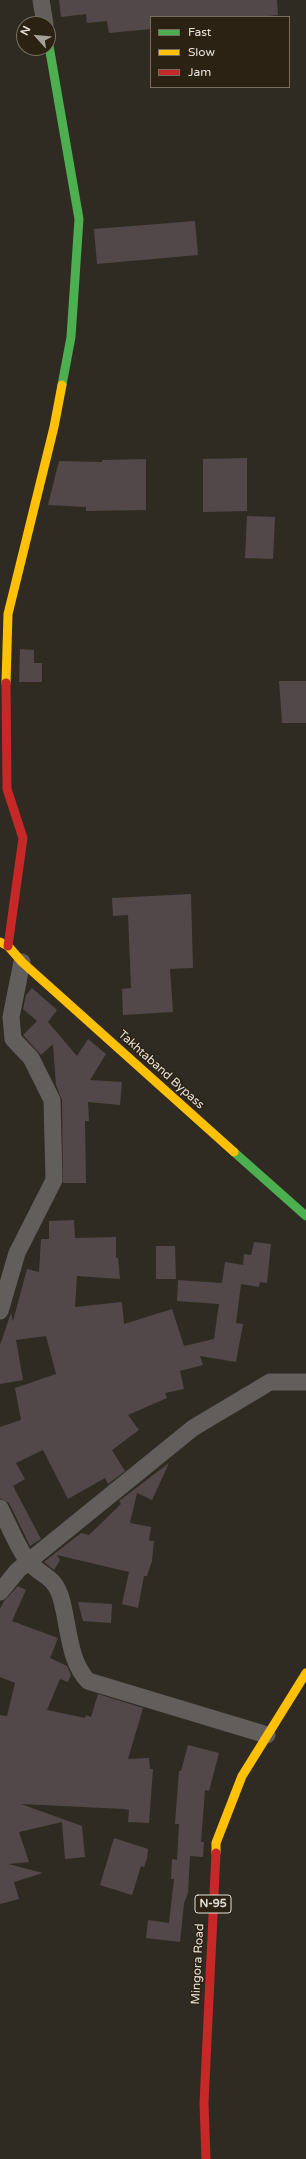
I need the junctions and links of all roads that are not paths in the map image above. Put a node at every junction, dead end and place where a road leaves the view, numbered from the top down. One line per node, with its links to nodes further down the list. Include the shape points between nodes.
1 (41, 0): 2 (street)
2 (44, 16)
3 (51, 56): 4 (main road, via 79,219 71,337 54,427 8,614 8,790 23,838)
4 (4, 944): 5 (main road, Takhtaband Bypass)
5 (22, 962): 6 (main road, Takhtaband Bypass); 7 (street, via 11,1017 13,1039 31,1058 52,1100 54,1180 17,1253)
6 (306, 1216)
7 (0, 1311)
8 (306, 1382): 10 (street, via 270,1382 193,1428)
9 (0, 1508): 10 (street)
10 (28, 1562): 11 (street); 13 (street, via 53,1581 61,1598 70,1642 81,1673 88,1682)
11 (0, 1592)
12 (306, 1673): 13 (main road, Mingora Road / N-95)
13 (267, 1735): 14 (main road, Mingora Road / N-95, via 242,1776 216,1843 204,2103)
14 (206, 2159)

